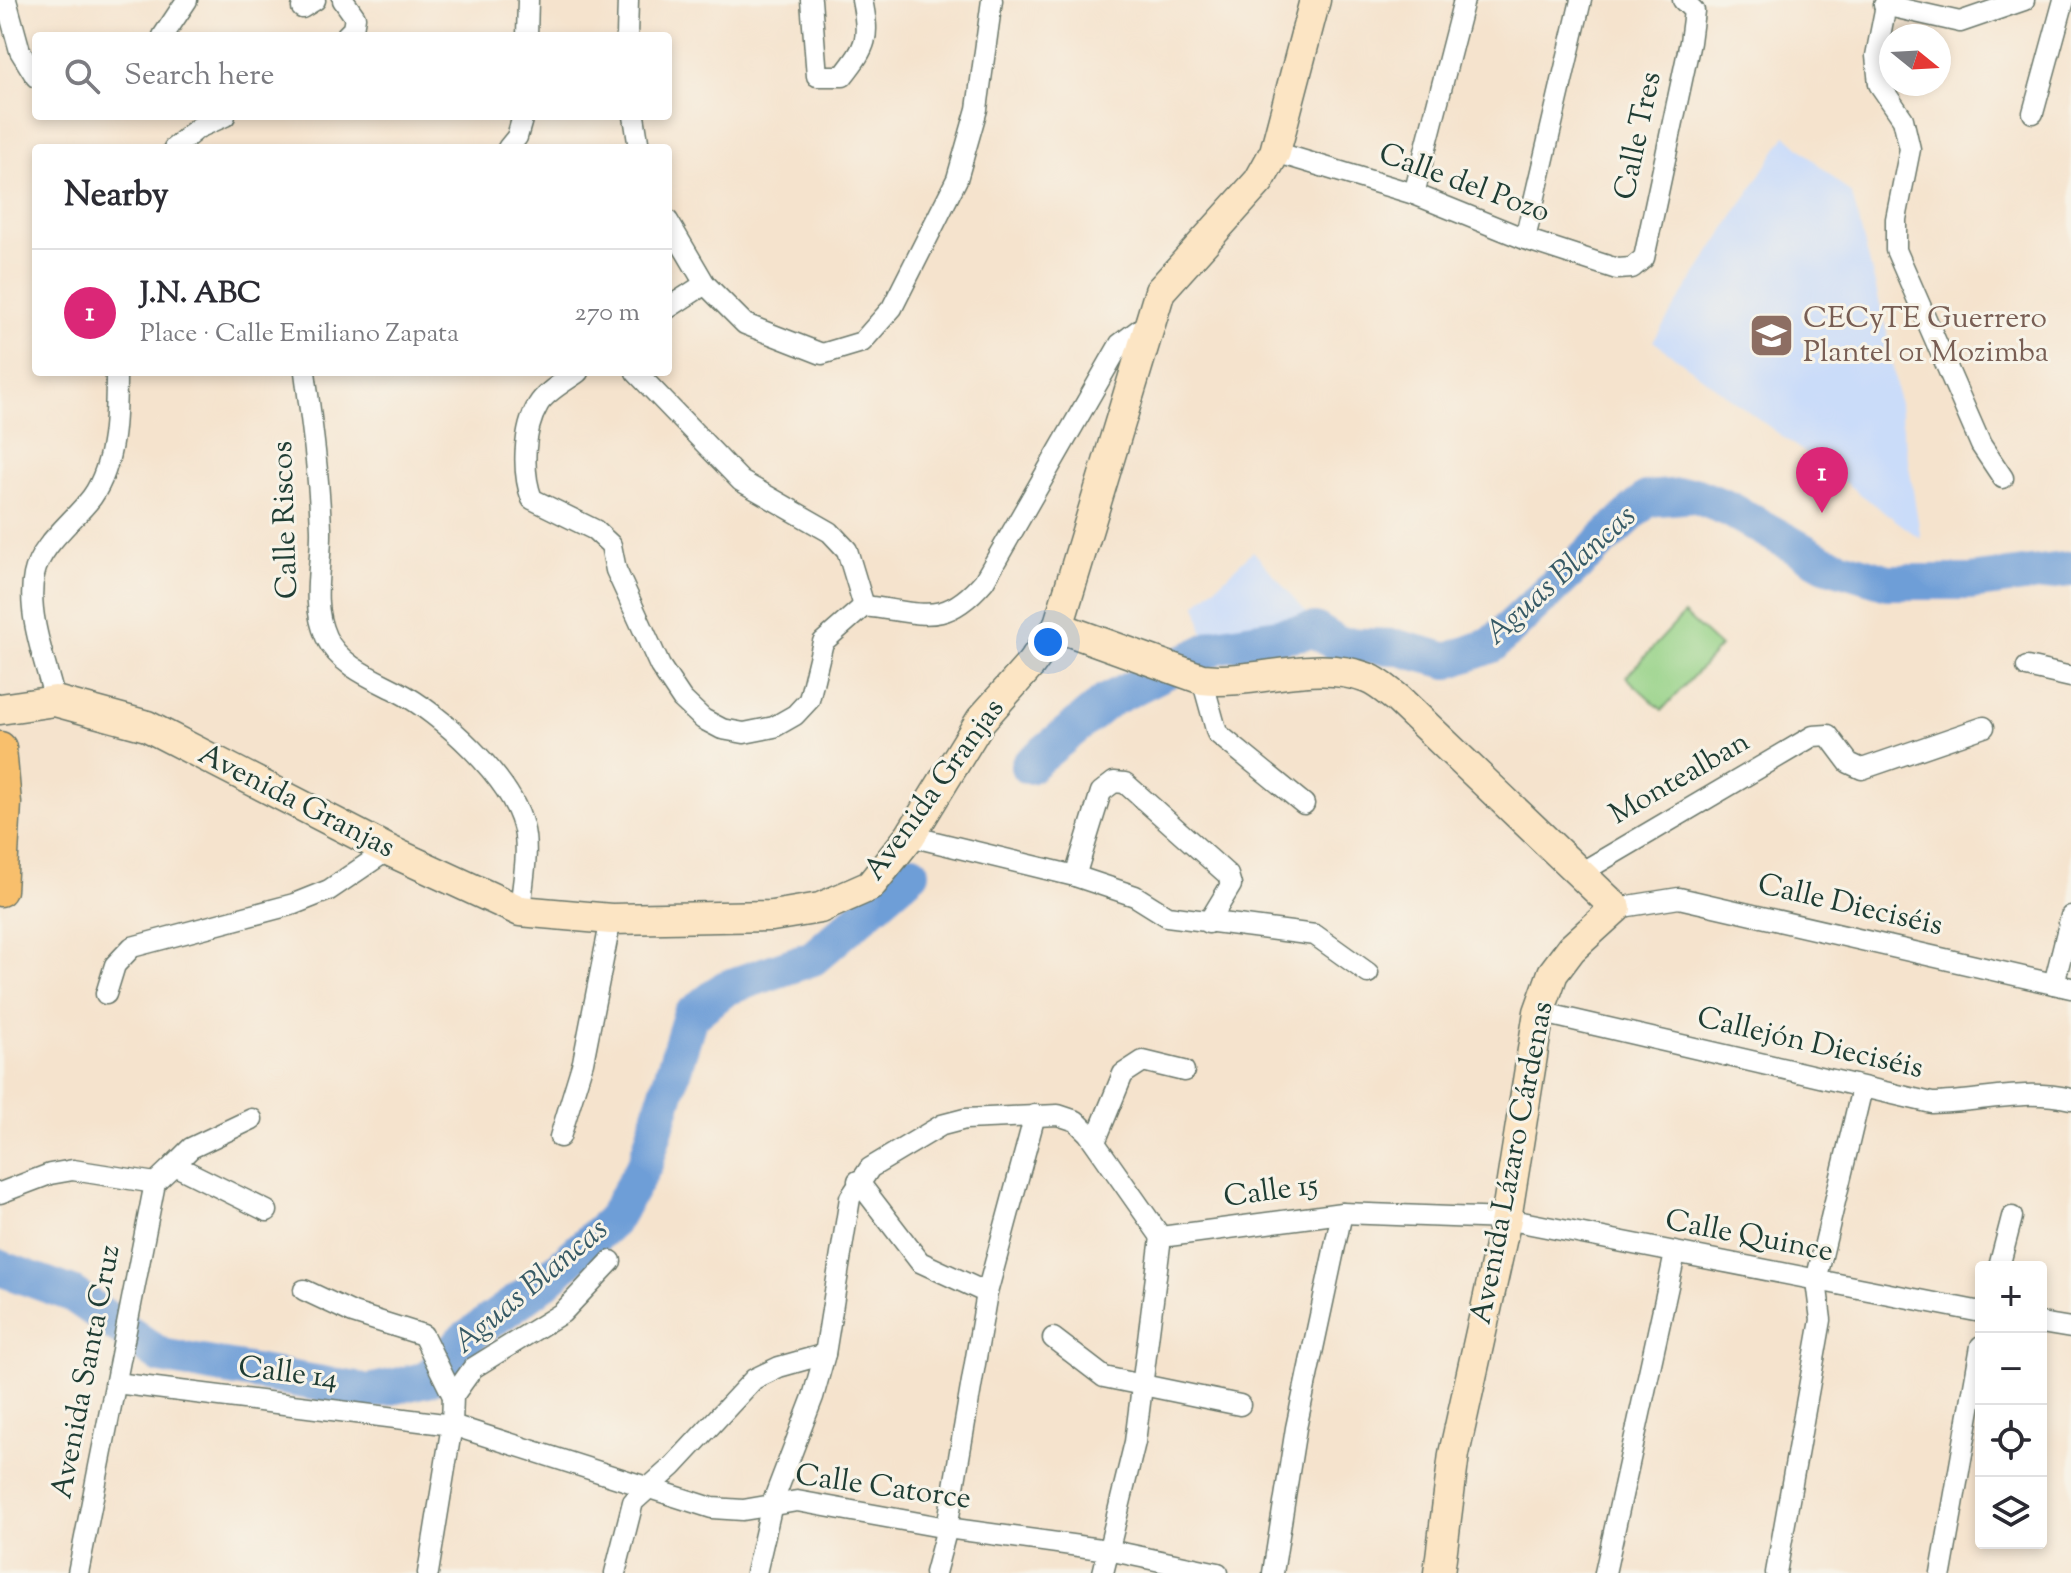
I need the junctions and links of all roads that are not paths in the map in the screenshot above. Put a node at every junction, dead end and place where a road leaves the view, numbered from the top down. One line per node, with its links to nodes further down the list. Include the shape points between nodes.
1 (6, 0): 20 (street, via 20,51)
2 (187, 0): 16 (street)
3 (343, 0): 17 (street, via 355,17)
4 (528, 0): 18 (street)
5 (628, 0): 19 (street)
6 (811, 0): 7 (street, via 817,76 843,76 864,50)
7 (862, 0)
8 (992, 0): 33 (street, via 977,109 957,179 892,308 876,329 862,342 822,354 745,324)
9 (1315, 0): 28 (main road, Avenida Granjas)
10 (1464, 0): 29 (street)
11 (1581, 0): 31 (street)
12 (2024, 0): 14 (street, via 1960,22)
13 (2064, 0): 21 (street)
14 (1886, 2): 40 (street, via 1876,56 1879,84 1903,119 1910,149 1896,219 1896,250 1981,445)
15 (1688, 6): 32 (street, Calle Tres, via 1644,258)
16 (166, 32)
17 (350, 32)
18 (527, 32)
19 (627, 32)
20 (32, 70)
21 (2033, 113)
22 (216, 120): 25 (street)
23 (522, 120): 26 (street)
24 (635, 120): 27 (street)
25 (179, 144)
26 (511, 144)
27 (638, 144)
28 (1275, 152): 29 (street, Calle del Pozo); 35 (main road, Avenida Granjas, via 1259,181 1160,291)
29 (1414, 194): 31 (street, Calle del Pozo)
30 (672, 228): 33 (street)
31 (1525, 239): 32 (street, Calle del Pozo, via 1617,269)
32 (1632, 268)
33 (705, 284): 34 (street)
34 (672, 305)
35 (1148, 323): 41 (street, via 1120,344 984,581 964,604 942,614); 42 (main road, Avenida Granjas)
36 (116, 376): 46 (street, via 115,422 94,495 41,557 34,573 31,599)
37 (306, 376): 57 (street, Calle Riscos, via 318,471 317,602 326,638 356,669 453,728 509,795 524,827)
38 (573, 376): 41 (street, via 538,403 525,481 532,499 595,530 611,545 616,570 660,666 703,719 744,733 774,727 795,715 809,700 823,642)
39 (640, 376): 41 (street, via 741,481 830,532 847,550)
40 (2003, 478)
41 (864, 606)
42 (1058, 627): 45 (main road); 51 (main road, Avenida Granjas, via 981,720)
43 (2027, 667): 44 (street)
44 (2071, 677)
45 (1202, 679): 50 (street, via 1217,733); 53 (main road, via 1329,669 1369,679 1398,699)
46 (55, 701): 47 (main road, Avenida Granjas); 52 (main road, Avenida Granjas, via 147,726)
47 (0, 709)
48 (1984, 727): 53 (street, Montealban, via 1862,769 1849,763 1828,735 1813,736)
49 (0, 748): 55 (main road, via 5,803)
50 (1304, 804)
51 (910, 836): 54 (street); 59 (main road, Avenida Granjas, via 870,886 820,908 772,916)
52 (388, 850): 57 (main road, Avenida Granjas); 63 (street, via 329,890 294,904 132,947 115,965)
53 (1577, 875): 56 (main road)
54 (1075, 876): 60 (street, via 1135,896 1167,916); 60 (street, via 1101,792 1114,782 1125,783 1228,875 1231,885)
55 (0, 890)
56 (1616, 908): 62 (street, Calle Dieciséis, via 1679,898); 64 (main road, Avenida Lázaro Cárdenas, via 1553,973)
57 (520, 911): 59 (main road, Avenida Granjas)
58 (2071, 916): 62 (street)
59 (611, 919): 70 (street, via 583,1062)
60 (1208, 923): 61 (street, via 1315,935)
61 (1368, 973)
62 (2062, 986)
63 (106, 994)
64 (1539, 1012): 66 (street, Callejón Dieciséis); 79 (main road, Avenida Lázaro Cárdenas)
65 (1184, 1071): 71 (street, via 1143,1061 1123,1074)
66 (1862, 1088): 67 (street, Callejón Dieciséis, via 1932,1103 2017,1093); 84 (street)
67 (2071, 1099)
68 (1035, 1115): 71 (street, via 1076,1121); 73 (street, via 942,1125 870,1168); 86 (street)
69 (252, 1119): 72 (street, via 191,1148)
70 (560, 1137)
71 (1095, 1142): 80 (street)
72 (174, 1165): 74 (street); 76 (street)
73 (858, 1181): 86 (street, via 920,1262); 91 (street, via 850,1198)
74 (155, 1183): 75 (street, via 73,1170); 93 (street, Avenida Santa Cruz)
75 (0, 1193)
76 (267, 1211)
77 (1342, 1213): 79 (street, Calle 15); 80 (street, Calle 15); 109 (street, via 1296,1428)
78 (2012, 1217): 83 (street)
79 (1506, 1219): 81 (street, Calle Quince); 110 (main road, Avenida Lázaro Cárdenas, via 1454,1454)
80 (1161, 1237): 94 (street)
81 (1675, 1254): 84 (street, Calle Quince); 111 (street)
82 (611, 1261): 95 (street, via 562,1313 473,1368)
83 (2001, 1261)
84 (1816, 1281): 87 (street, Calle Quince); 112 (street, via 1821,1320)
85 (304, 1290): 95 (street, via 353,1313 423,1335)
86 (987, 1293): 100 (street)
87 (1975, 1311)
88 (2047, 1324): 89 (street)
89 (2071, 1328)
90 (1053, 1338): 94 (street, via 1104,1377)
91 (825, 1354): 98 (street, via 754,1379); 99 (street)
92 (1975, 1380): 113 (street)
93 (116, 1383): 97 (street, Calle 14); 102 (street, Avenida Santa Cruz)
94 (1144, 1388): 96 (street); 101 (street)
95 (453, 1395): 97 (street)
96 (1240, 1405)
97 (452, 1425): 98 (street, Calle Catorce); 103 (street)
98 (648, 1489): 99 (street, Calle Catorce, via 712,1508 743,1510); 104 (street, via 633,1502)
99 (772, 1504): 100 (street, Calle Catorce, via 797,1501); 105 (street)
100 (947, 1528): 101 (street, Calle Catorce); 106 (street)
101 (1108, 1550): 107 (street); 108 (street, Calle Catorce)
102 (78, 1573)
103 (428, 1573)
104 (615, 1573)
105 (756, 1573)
106 (935, 1573)
107 (1103, 1573)
108 (1218, 1573)
109 (1273, 1573)
110 (1439, 1573)
111 (1605, 1573)
112 (1776, 1573)
113 (1941, 1573)

